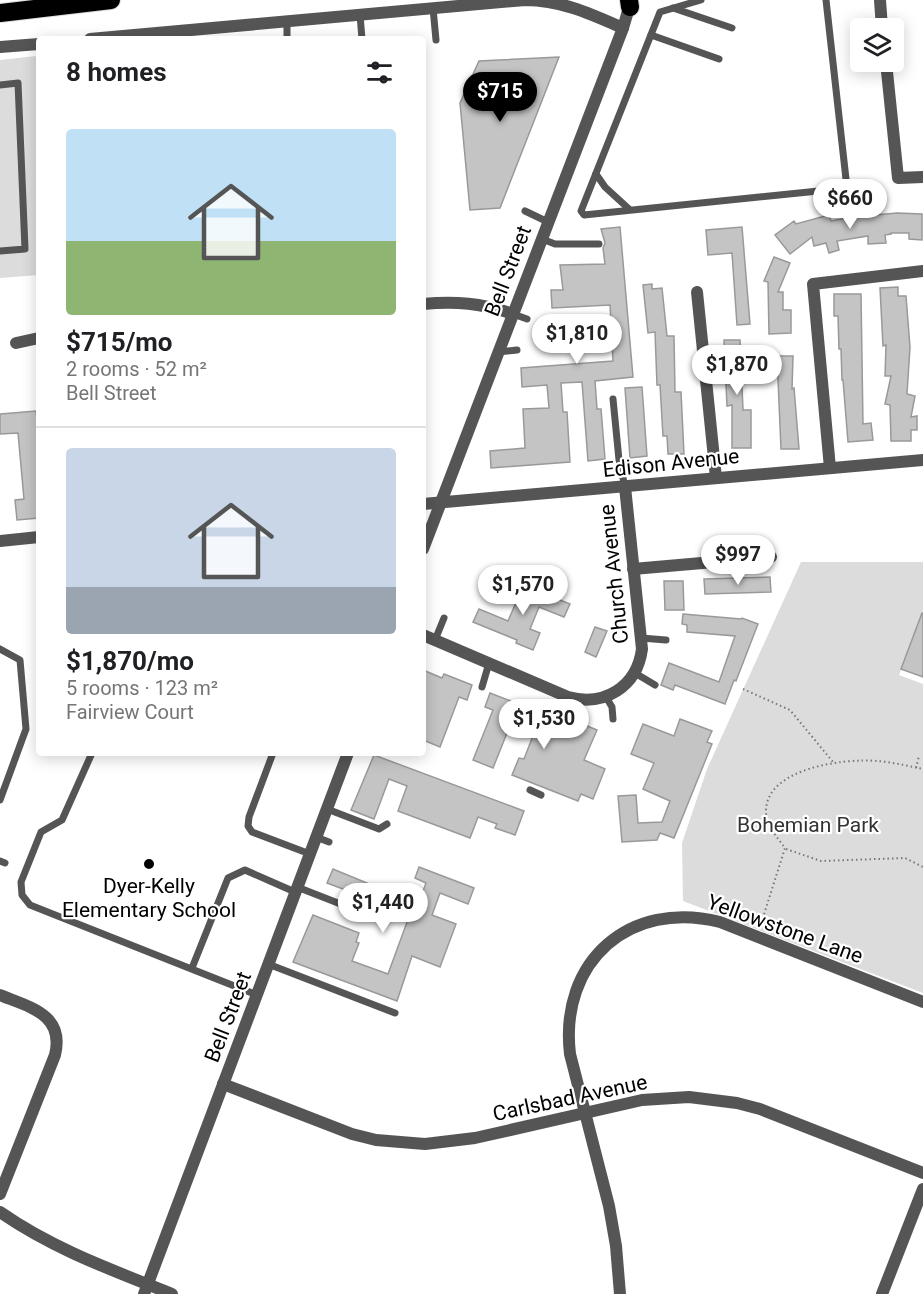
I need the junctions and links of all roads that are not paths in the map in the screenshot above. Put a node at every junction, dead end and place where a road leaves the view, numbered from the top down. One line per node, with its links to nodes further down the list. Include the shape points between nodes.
1 (111, 0): 8 (highway)
2 (701, 0): 7 (lane)
3 (826, 0): 30 (lane, via 845,185 838,189)
4 (880, 0): 12 (street)
5 (632, 2): 15 (street, Bell Street)
6 (433, 8): 10 (street); 15 (street, via 536,0 570,6); 22 (lane)
7 (674, 8): 16 (lane); 17 (lane, via 660,12)
8 (30, 10): 9 (highway); 11 (highway)
9 (0, 13)
10 (360, 15): 13 (street); 21 (lane)
11 (0, 18)
12 (881, 18)
13 (287, 21): 14 (street); 20 (lane)
14 (239, 26): 18 (street); 19 (street)
15 (623, 28): 32 (street, Bell Street)
16 (732, 28)
17 (651, 35): 25 (lane); 28 (lane)
18 (168, 36)
19 (240, 36)
20 (287, 36)
21 (362, 36)
22 (436, 40)
23 (36, 44): 24 (street)
24 (0, 47)
25 (719, 59)
26 (887, 72): 29 (street, via 898,178)
27 (0, 86): 35 (lane, via 18,83 25,249)
28 (596, 174): 30 (lane); 30 (lane, via 581,213)
29 (923, 177)
30 (628, 209)
31 (525, 211): 32 (lane)
32 (548, 222): 33 (street, Bell Street)
33 (542, 239): 34 (lane, via 555,244); 39 (street, Bell Street)
34 (599, 244)
35 (0, 251)
36 (923, 270): 47 (street, via 813,284)
37 (697, 292): 48 (street)
38 (426, 304): 39 (street, via 477,303)
39 (513, 314): 40 (lane); 44 (street, Bell Street)
40 (527, 319)
41 (36, 339): 42 (street)
42 (16, 343)
43 (517, 350): 44 (lane)
44 (498, 352): 50 (street, Bell Street)
45 (613, 399): 49 (lane)
46 (923, 460): 47 (street, Edison Avenue)
47 (830, 468): 48 (street, Edison Avenue)
48 (716, 478): 49 (street, Edison Avenue)
49 (625, 487): 50 (street, Edison Avenue); 56 (street, Church Avenue)
50 (440, 503): 51 (street, Edison Avenue); 54 (street, Bell Street)
51 (426, 504)
52 (36, 537): 53 (street)
53 (0, 541)
54 (426, 541)
55 (771, 557): 56 (street)
56 (633, 569): 59 (street, Church Avenue)
57 (444, 618): 60 (lane)
58 (426, 636): 60 (street)
59 (641, 638): 61 (lane); 64 (street, Church Avenue, via 641,657)
60 (435, 640): 63 (street)
61 (666, 640)
62 (0, 649): 74 (lane, via 20,660 26,729)
63 (489, 663): 66 (lane); 67 (street, via 534,688 576,699)
64 (635, 673): 65 (lane); 67 (street, Church Avenue, via 624,687)
65 (655, 685)
66 (482, 687)
67 (606, 697): 68 (lane)
68 (613, 719)
69 (91, 756): 83 (lane, via 62,820 42,832 21,882 22,894 30,905)
70 (272, 756): 79 (lane, via 248,826 252,832)
71 (347, 756): 75 (street, Bell Street)
72 (530, 790): 73 (lane)
73 (541, 795)
74 (0, 800)
75 (327, 809): 76 (lane, via 379,829); 77 (street, Bell Street)
76 (387, 824)
77 (316, 837): 78 (lane); 79 (street, Bell Street)
78 (329, 842)
79 (310, 854): 80 (street, Bell Street)
80 (296, 890): 81 (lane); 82 (street, Bell Street); 83 (lane, via 245,870 228,878)
81 (384, 921)
82 (268, 964): 85 (street, Bell Street); 87 (lane)
83 (192, 968): 85 (lane)
84 (0, 995): 92 (street, via 45,1015 53,1024 57,1041 56,1055)
85 (257, 995): 88 (street, Bell Street)
86 (923, 1002): 89 (street, Yellowstone Lane, via 720,921 673,916 649,921 627,930 601,950 576,990 568,1038)
87 (395, 1013)
88 (223, 1084): 89 (street, Carlsbad Avenue, via 352,1134 400,1143 450,1143); 94 (street, Bell Street)
89 (586, 1113): 90 (street, Carlsbad Avenue, via 666,1097 713,1098 760,1109); 96 (street, Yellowstone Lane, via 609,1206)
90 (923, 1173)
91 (923, 1189): 97 (street)
92 (0, 1194)
93 (0, 1212): 94 (street, via 59,1248)
94 (145, 1289): 95 (street)
95 (172, 1294)
96 (620, 1294)
97 (882, 1294)

